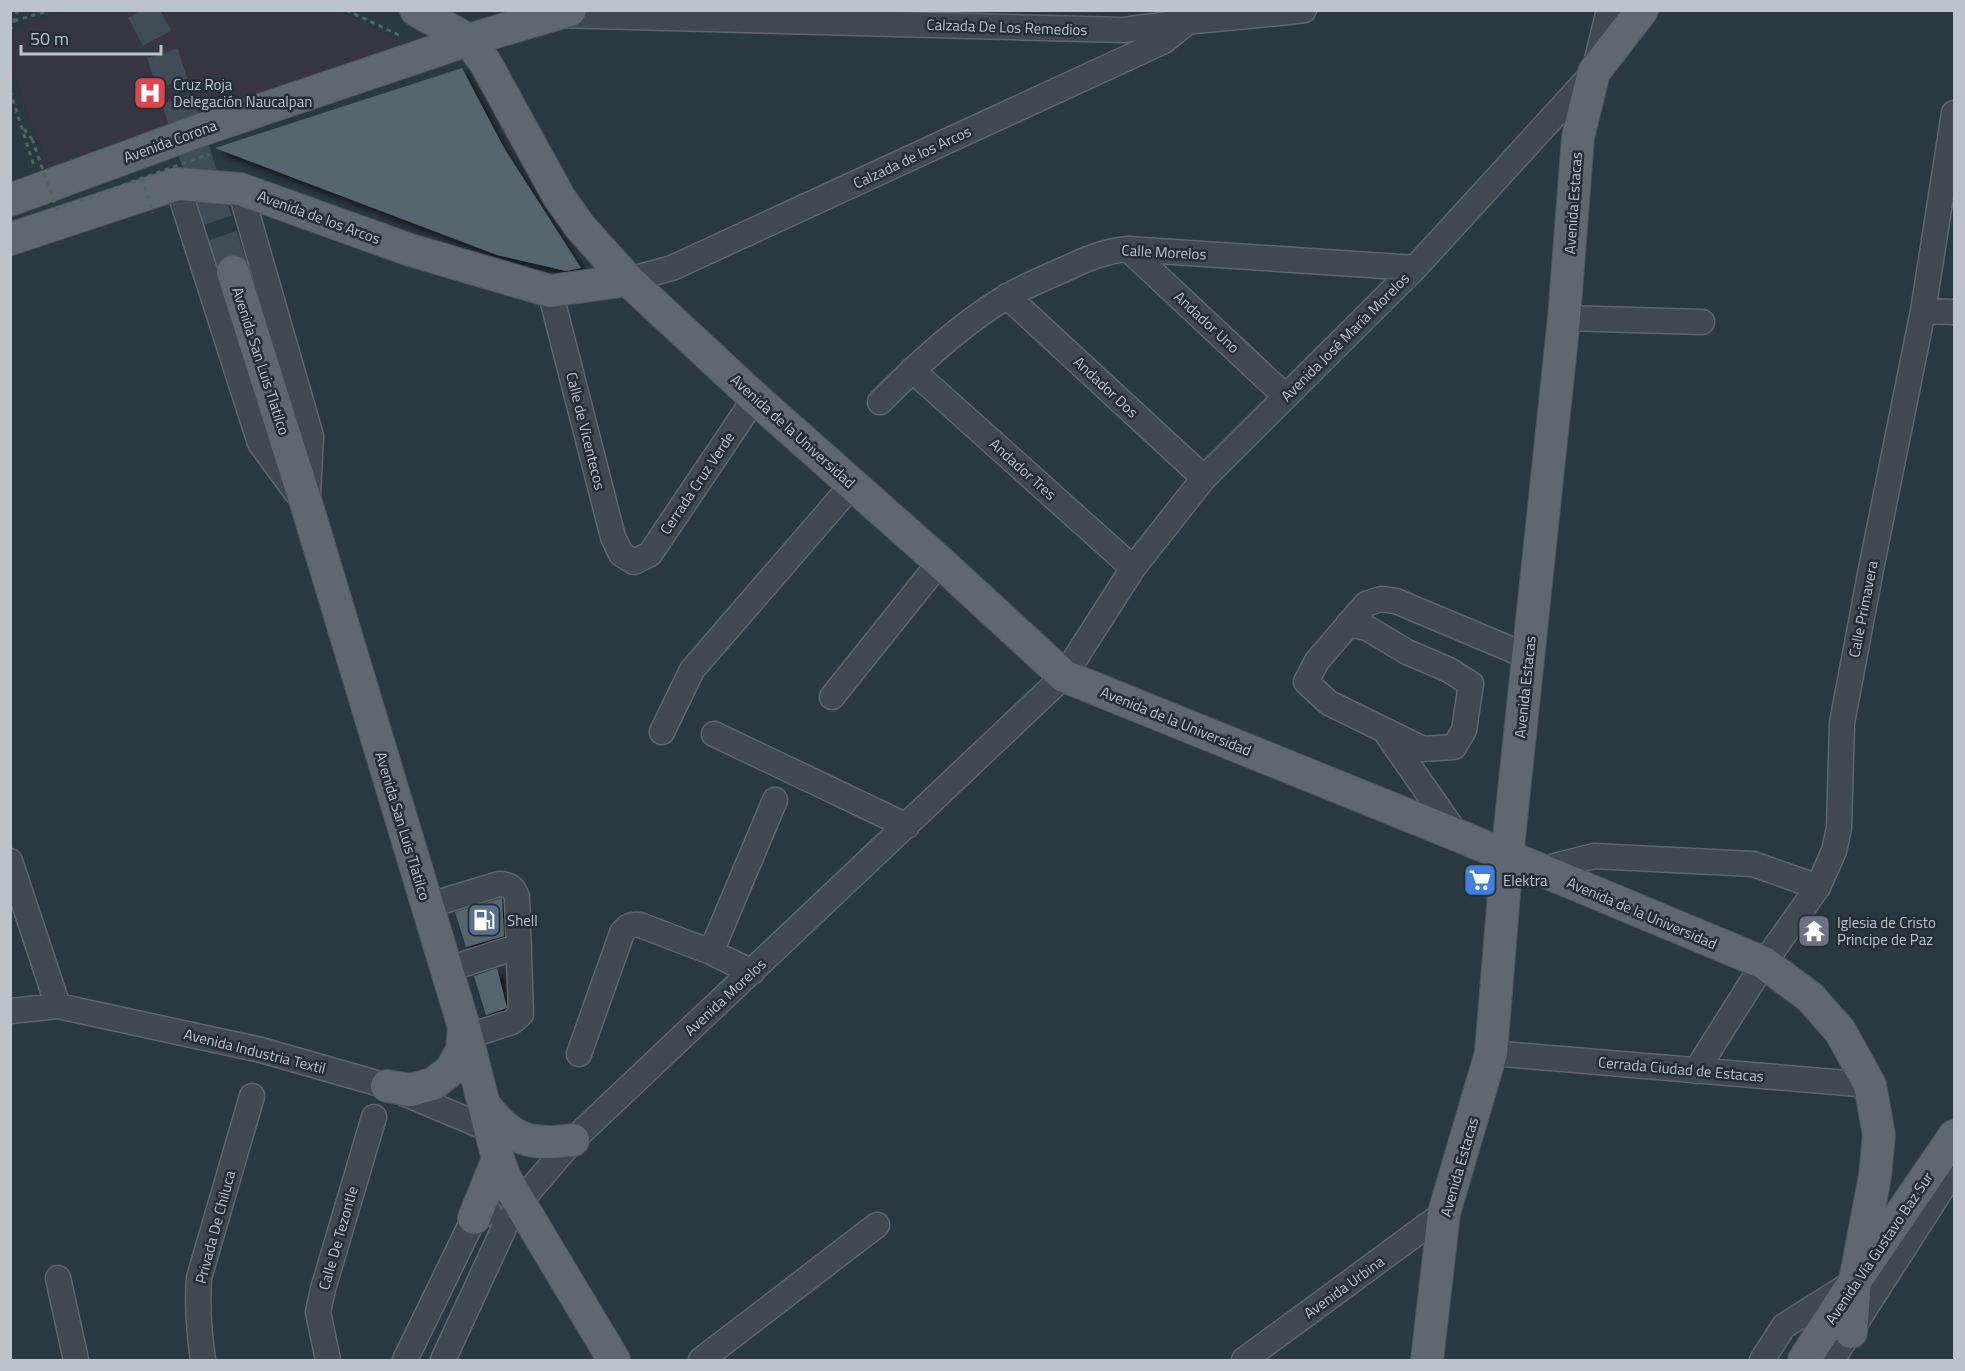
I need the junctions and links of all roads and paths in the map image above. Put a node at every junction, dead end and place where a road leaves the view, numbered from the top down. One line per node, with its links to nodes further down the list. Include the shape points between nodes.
1 (18, 10): 10 (path)
2 (51, 10): 10 (path)
3 (346, 10): 8 (path)
4 (1304, 10): 9 (street, Calzada De Los Remedios, via 1235,19)
5 (1609, 10): 13 (street, Avenida Estacas)
6 (1642, 10): 13 (main road, Avenida José María Morelos)
7 (563, 13): 9 (street, Calzada De Los Remedios, via 1124,30); 12 (main road, Avenida Corona)
8 (420, 16): 12 (main road)
9 (1196, 16): 28 (street, Calzada de los Arcos, via 1164,41 672,268)
10 (14, 21): 11 (path)
11 (10, 31)
12 (468, 40): 20 (main road, Avenida Corona, via 324,84 201,130 72,170); 28 (main road, Avenida de la Universidad, via 490,71 559,197)
13 (1594, 72): 26 (street, Avenida José María Morelos); 33 (main road, Avenida Estacas, via 1578,137)
14 (10, 92): 16 (path)
15 (1954, 113): 31 (street, Calle Primavera)
16 (23, 126): 18 (path, bridge, via 32,139 57,209); 20 (path)
17 (209, 154): 18 (path, bridge)
18 (142, 178): 23 (path, bridge)
19 (177, 184): 21 (main road, Avenida de los Arcos); 24 (main road, Avenida de los Arcos); 41 (street, via 260,443)
20 (42, 188): 22 (main road, Avenida Corona)
21 (240, 189): 29 (main road, Avenida de los Arcos, via 410,250); 41 (street, via 311,436)
22 (10, 200)
23 (153, 213)
24 (10, 239)
25 (1128, 249): 26 (street, Calle Morelos); 30 (street, Calle Morelos, via 1097,254); 36 (street, Andador Uno)
26 (1415, 268): 36 (street, Avenida José María Morelos)
27 (233, 272): 41 (main road, Avenida San Luis Tlatilco)
28 (628, 280): 29 (main road, Avenida de los Arcos); 37 (main road, Avenida de la Universidad)
29 (550, 291): 42 (street, Calle de Vicentecos, via 613,537 621,554)
30 (1007, 296): 35 (street, Calle Morelos); 39 (street, Andador Dos)
31 (1923, 311): 32 (street); 58 (street, Calle Primavera, via 1842,723 1839,828 1834,851)
32 (1954, 312)
33 (1564, 318): 34 (street); 46 (main road, Avenida Estacas)
34 (1702, 322)
35 (912, 370): 38 (street, Calle Morelos); 44 (street, Andador Tres)
36 (1285, 396): 39 (street, Avenida José María Morelos)
37 (755, 398): 40 (main road, Avenida de la Universidad); 42 (street, Cerrada Cruz Verde, via 650,554)
38 (880, 402)
39 (1204, 478): 44 (street, Avenida José María Morelos)
40 (852, 485): 43 (main road, Avenida de la Universidad); 50 (street, via 692,670)
41 (307, 506): 59 (main road, Avenida San Luis Tlatilco)
42 (634, 562)
43 (940, 562): 47 (main road, Avenida de la Universidad); 48 (street)
44 (1133, 568): 47 (street, Avenida José María Morelos)
45 (1348, 624): 46 (street, via 1366,604 1381,599 1396,601); 49 (street, via 1317,661 1306,682 1329,704); 49 (street, via 1367,628 1471,684 1464,730 1454,747 1423,749)
46 (1528, 657): 55 (main road, Avenida Estacas)
47 (1065, 676): 53 (street, Avenida Morelos); 54 (main road, Avenida de la Universidad)
48 (832, 697)
49 (1385, 731): 54 (street)
50 (662, 732)
51 (714, 734): 53 (street)
52 (775, 801): 61 (street)
53 (907, 826): 64 (street, Avenida Morelos)
54 (1457, 835): 55 (main road, Avenida de la Universidad)
55 (1508, 857): 57 (main road, Avenida de la Universidad); 68 (main road, Avenida Estacas)
56 (10, 861): 65 (street)
57 (1539, 870): 58 (street, via 1594,856 1752,864); 62 (main road, Avenida de la Universidad)
58 (1818, 887): 62 (street, Calle Primavera)
59 (427, 906): 60 (street, via 507,884 517,897); 63 (main road, Avenida San Luis Tlatilco)
60 (519, 946): 63 (street); 67 (street, via 521,1014 512,1022)
61 (711, 952): 64 (street); 69 (street, via 640,925 626,927)
62 (1764, 963): 70 (street, Calle Primavera); 71 (main road, Avenida de la Universidad, via 1810,997 1840,1031)
63 (446, 970): 67 (main road, Avenida San Luis Tlatilco)
64 (752, 972): 77 (street, Avenida Morelos)
65 (58, 1006): 66 (street, Avenida Industria Textil); 72 (street, Avenida Industria Textil, via 261,1050)
66 (10, 1011)
67 (465, 1032): 72 (main road, via 462,1050 451,1070 433,1084 410,1090); 75 (main road, Avenida San Luis Tlatilco)
68 (1491, 1053): 70 (street, Cerrada Ciudad de Estacas); 80 (main road, Avenida Estacas)
69 (579, 1054)
70 (1696, 1071): 71 (street, Cerrada Ciudad de Estacas)
71 (1870, 1085): 84 (main road, Avenida de la Universidad, via 1879,1135)
72 (387, 1086): 75 (street, Avenida Industria Textil)
73 (252, 1096): 87 (street, Privada De Chiluca, via 199,1278 198,1326)
74 (374, 1118): 88 (street, Calle De Tezontle, via 318,1312)
75 (491, 1131): 77 (main road, via 500,1125 522,1138 547,1144); 79 (main road, Avenida San Luis Tlatilco, via 505,1178); 81 (main road)
76 (1954, 1136): 84 (main road, Avenida Vía Gustavo Baz Sur)
77 (573, 1140): 79 (street, Avenida Morelos)
78 (1954, 1170): 85 (street)
79 (520, 1202): 81 (street); 90 (street, Avenida Morelos); 91 (main road, Avenida San Luis Tlatilco)
80 (1444, 1213): 93 (street, Avenida Urbina); 94 (main road, Avenida Estacas)
81 (474, 1218): 89 (street)
82 (877, 1225): 92 (street)
83 (58, 1278): 86 (street)
84 (1855, 1281): 85 (main road, Avenida de la Universidad); 95 (street, via 1784,1326); 96 (main road, Avenida Vía Gustavo Baz Sur)
85 (1851, 1332): 97 (street)
86 (75, 1360)
87 (203, 1360)
88 (328, 1360)
89 (405, 1360)
90 (443, 1360)
91 (614, 1360)
92 (701, 1360)
93 (1244, 1360)
94 (1426, 1360)
95 (1762, 1360)
96 (1804, 1360)
97 (1832, 1360)

